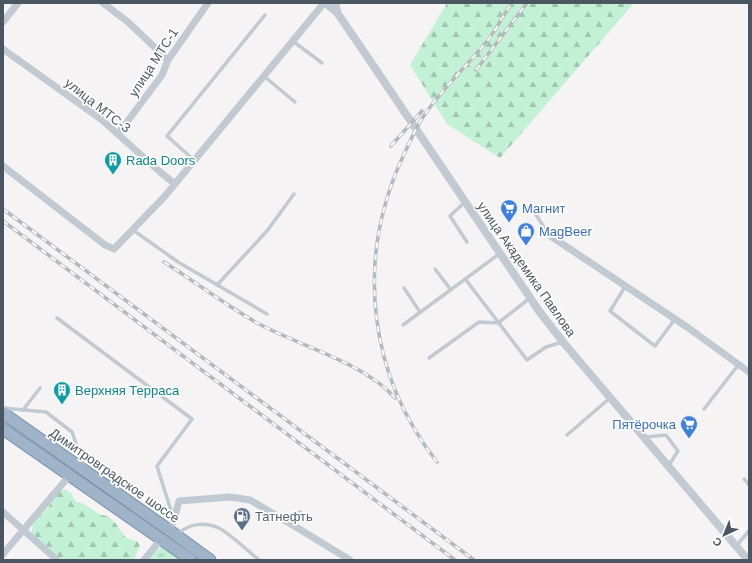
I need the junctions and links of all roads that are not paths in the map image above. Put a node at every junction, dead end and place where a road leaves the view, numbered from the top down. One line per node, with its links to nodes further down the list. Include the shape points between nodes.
1 (18, 3): 8 (street)
2 (104, 3): 11 (street)
3 (208, 3): 11 (street, улица МТС-1)
4 (325, 3): 6 (street); 9 (street)
5 (335, 3): 6 (street, улица Академика Павлова)
6 (338, 14): 20 (street, улица Академика Павлова)
7 (265, 15): 16 (lane, via 167,136)
8 (3, 22)
9 (294, 42): 12 (lane); 13 (street)
10 (3, 49): 15 (street, улица МТС-3)
11 (168, 60): 15 (street, улица МТС-1, via 162,75)
12 (322, 63)
13 (264, 77): 14 (lane); 16 (street)
14 (295, 102)
15 (118, 134): 18 (street, улица МТС-3)
16 (194, 160): 18 (street)
17 (3, 166): 22 (street, via 105,245 114,249)
18 (175, 184): 22 (street)
19 (294, 194): 28 (lane, via 267,231)
20 (465, 202): 24 (lane, via 450,216); 25 (street, улица Академика Павлова)
21 (533, 210): 23 (lane)
22 (134, 230): 28 (lane, via 178,262)
23 (549, 235): 29 (street)
24 (467, 242)
25 (499, 254): 27 (lane); 32 (street, улица Академика Павлова)
26 (435, 269): 31 (lane)
27 (466, 280): 31 (lane); 37 (lane)
28 (216, 285): 34 (lane)
29 (626, 286): 36 (street); 36 (lane, via 610,311 655,346)
30 (404, 288): 33 (lane)
31 (451, 290): 33 (lane)
32 (530, 298): 37 (lane); 39 (street, улица Академика Павлова)
33 (420, 312): 38 (lane)
34 (267, 314)
35 (57, 318): 61 (lane, via 192,419 157,466)
36 (675, 319): 41 (street)
37 (498, 323): 39 (lane, via 527,360 546,347); 40 (lane, via 479,322)
38 (403, 325)
39 (563, 342): 44 (street, улица Академика Павлова)
40 (429, 358)
41 (739, 364): 42 (street); 46 (lane)
42 (749, 372)
43 (40, 388): 47 (lane)
44 (610, 398): 50 (lane); 51 (street, улица Академика Павлова)
45 (3, 408): 47 (lane)
46 (704, 409)
47 (22, 410): 53 (lane, via 46,412 72,432)
48 (3, 413): 53 (highway, Димитровградское шоссе)
49 (3, 429): 54 (highway, Димитровградское шоссе)
50 (567, 435)
51 (644, 437): 52 (street, улица Академика Павлова); 52 (lane, via 666,435 678,450)
52 (668, 466): 63 (street, улица Академика Павлова)
53 (87, 473): 61 (highway, Димитровградское шоссе)
54 (70, 475): 60 (street); 61 (highway, Димитровградское шоссе)
55 (744, 479): 56 (lane)
56 (749, 485)
57 (3, 512): 60 (street)
58 (300, 514): 59 (street)
59 (286, 521): 61 (street, via 250,500 230,497 179,501); 70 (street)
60 (24, 529): 64 (street); 65 (street)
61 (171, 531): 66 (street); 67 (highway, Димитровградское шоссе); 68 (highway, Димитровградское шоссе); 69 (lane, via 194,524 219,528)
62 (749, 531): 63 (lane)
63 (736, 546): 71 (street, улица Академика Павлова)
64 (3, 554)
65 (57, 560)
66 (144, 560)
67 (191, 560)
68 (210, 560)
69 (259, 560)
70 (350, 560)
71 (748, 560)

